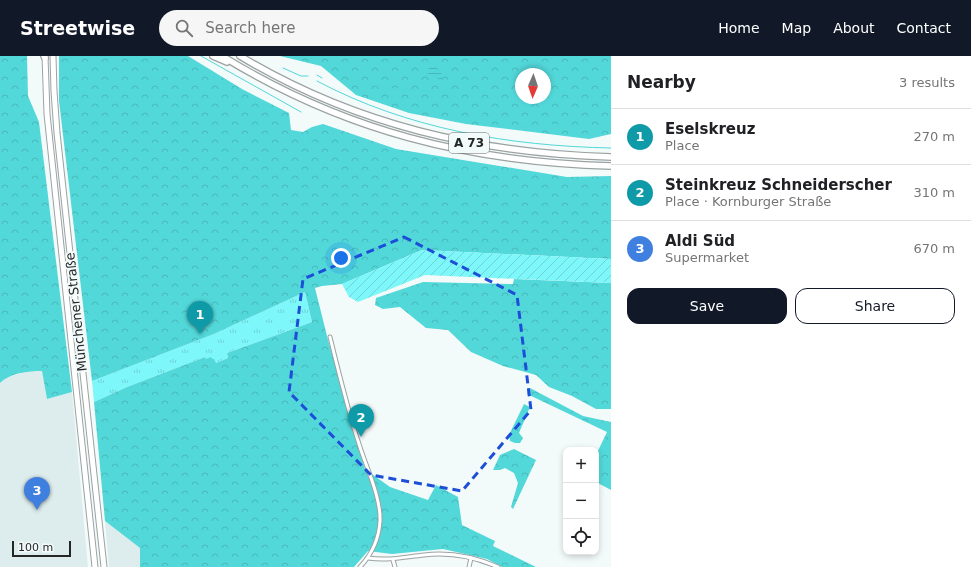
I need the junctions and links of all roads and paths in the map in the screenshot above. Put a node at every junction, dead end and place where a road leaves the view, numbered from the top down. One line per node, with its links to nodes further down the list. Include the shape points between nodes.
1 (53, 56): 14 (main road, Münchener Straße, via 56,126)
2 (213, 56): 6 (highway)
3 (222, 56): 6 (highway, A 73)
4 (240, 56): 7 (highway, A 73, via 311,93 405,128 460,141 533,152)
5 (45, 57): 13 (main road, Münchener Straße, via 48,128)
6 (246, 70): 8 (highway, A 73, via 309,102 393,134 456,150 526,161)
7 (611, 157)
8 (611, 166)
9 (330, 338): 10 (street, via 380,513 378,536)
10 (368, 558): 12 (street); 15 (street)
11 (471, 558): 12 (street, via 437,554); 17 (street); 18 (street)
12 (393, 560): 16 (street)
13 (96, 567)
14 (104, 567)
15 (360, 567)
16 (394, 567)
17 (469, 567)
18 (498, 567)

